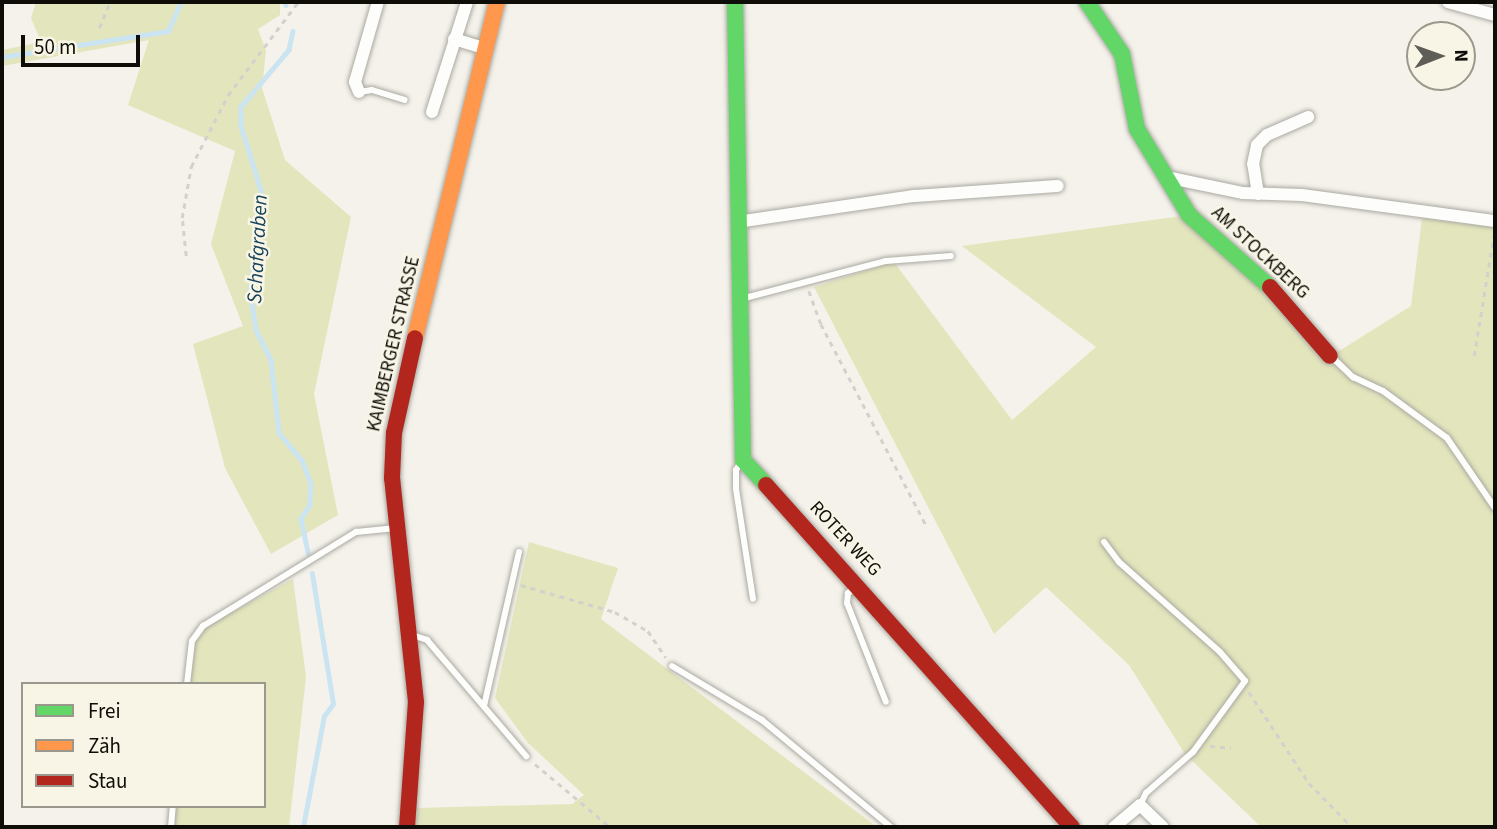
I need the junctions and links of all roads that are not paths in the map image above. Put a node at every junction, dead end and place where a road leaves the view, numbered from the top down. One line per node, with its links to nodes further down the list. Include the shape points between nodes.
1 (378, 2): 10 (street, via 355,82)
2 (467, 2): 8 (street)
3 (497, 2): 9 (street, KAIMBERGER STRASSE)
4 (735, 2): 17 (street)
5 (1087, 2): 14 (street, AM STOCKBERG, via 1122,54 1137,129)
6 (1457, 3): 7 (street)
7 (1495, 15)
8 (454, 38): 9 (street); 12 (street)
9 (484, 48): 24 (street, KAIMBERGER STRASSE, via 394,433)
10 (359, 92): 11 (lane, via 372,90)
11 (405, 100)
12 (432, 112)
13 (1308, 117): 16 (street, via 1267,135 1257,145 1253,164)
14 (1166, 177): 16 (street, AM STOCKBERG); 21 (street, AM STOCKBERG, via 1189,215 1287,303)
15 (1058, 186): 17 (street, via 914,196)
16 (1258, 194): 18 (street, AM STOCKBERG)
17 (737, 222): 20 (street)
18 (1495, 222)
19 (951, 256): 20 (lane, via 886,261)
20 (738, 300): 22 (street)
21 (1331, 356): 23 (lane, via 1353,377 1383,391 1447,438)
22 (743, 460): 27 (street, ROTER WEG); 28 (lane, via 736,470 737,489)
23 (1495, 508)
24 (397, 528): 29 (street, KAIMBERGER STRASSE); 31 (lane, via 356,532 203,626 192,641)
25 (1104, 542): 35 (lane, via 1119,562 1243,675 1243,684 1193,751 1146,793)
26 (519, 552): 33 (lane)
27 (859, 584): 32 (lane, via 848,593 847,603); 40 (street, ROTER WEG)
28 (753, 599)
29 (412, 635): 33 (lane, via 427,640); 38 (street, KAIMBERGER STRASSE, via 415,744)
30 (672, 666): 39 (lane, via 762,720)
31 (187, 682)
32 (886, 702)
33 (484, 706): 34 (lane)
34 (526, 755)
35 (1140, 806): 41 (street); 42 (street)
36 (173, 808): 37 (lane)
37 (171, 827)
38 (407, 827)
39 (891, 827)
40 (1072, 827)
41 (1114, 827)
42 (1163, 827)

